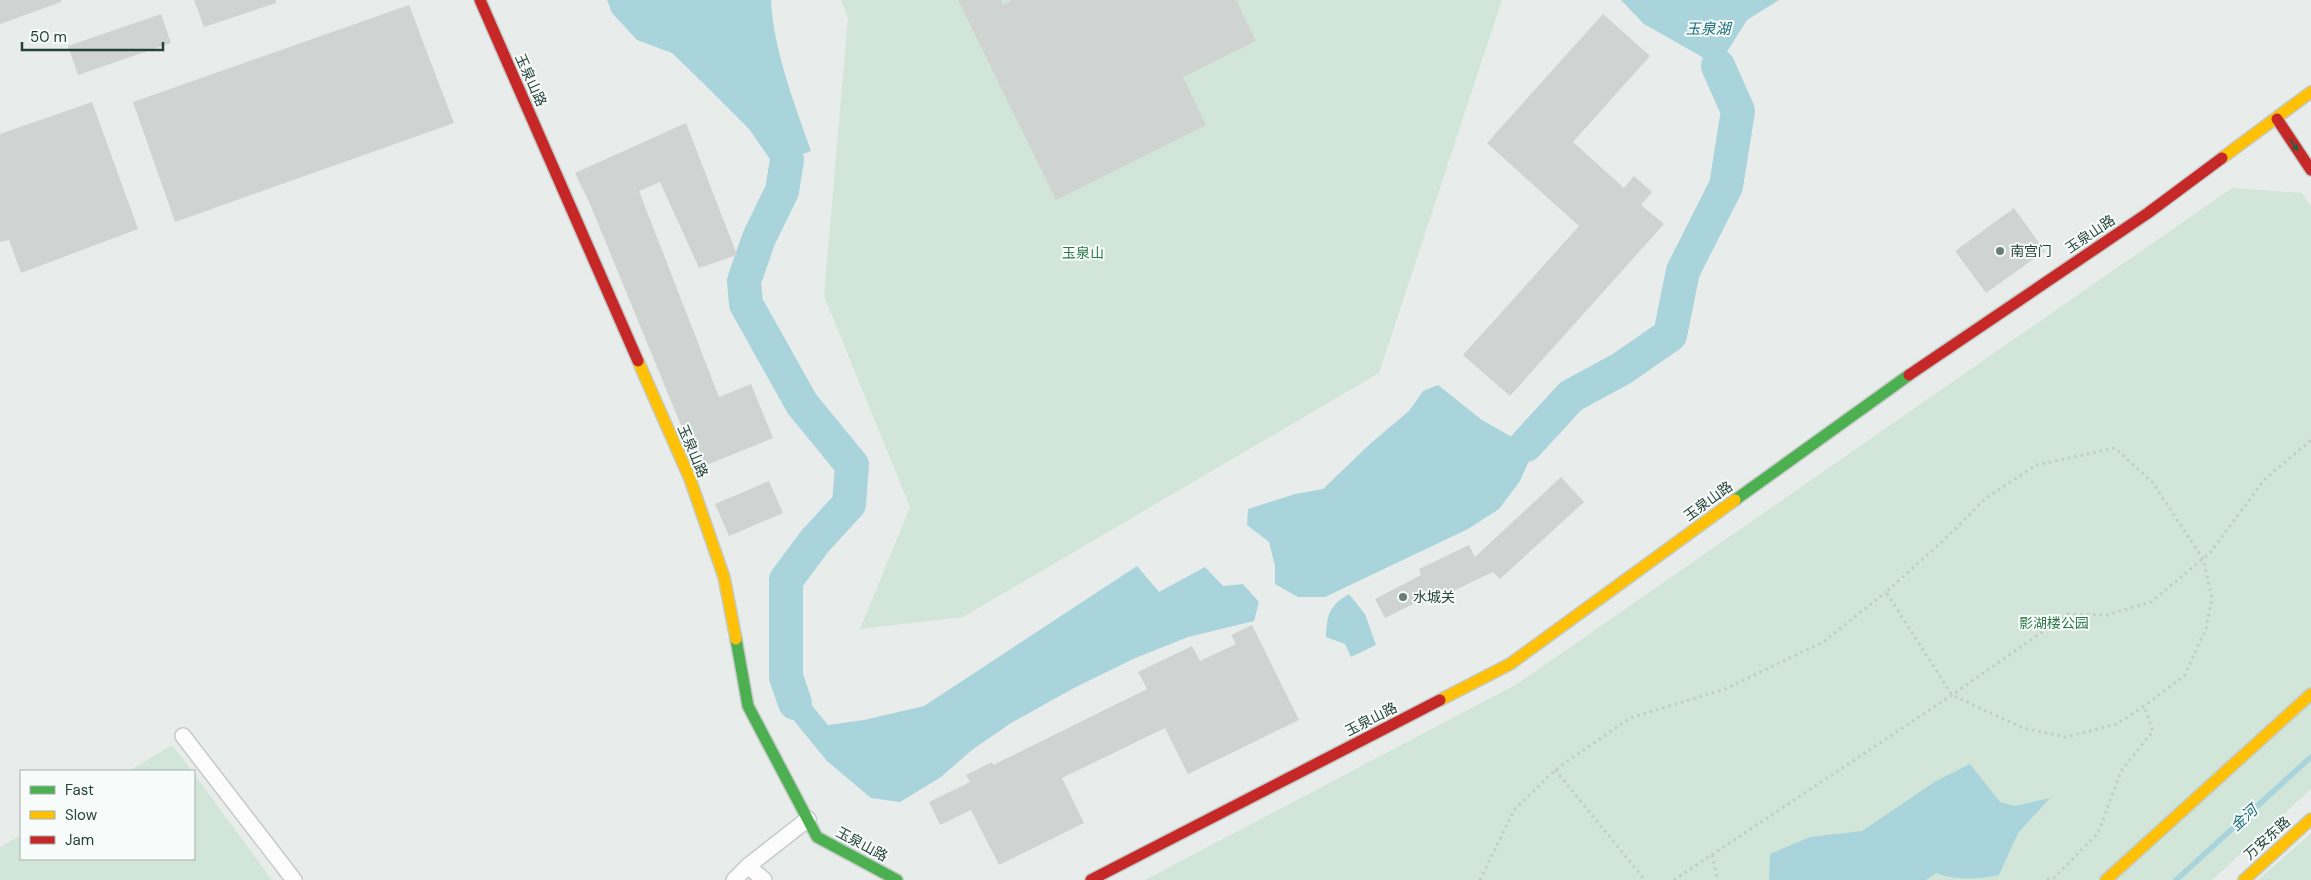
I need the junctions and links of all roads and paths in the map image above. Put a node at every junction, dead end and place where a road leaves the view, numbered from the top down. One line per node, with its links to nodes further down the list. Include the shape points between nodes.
1 (480, 0): 13 (street, 玉泉山路, via 690,479 724,577 748,706)
2 (2307, 100): 3 (street, 玉泉山路)
3 (2277, 119): 4 (street, one-way to 4); 21 (street, 玉泉山路, via 2148,213 1878,395 1510,664)
4 (2311, 170)
5 (2311, 440): 6 (path, via 2264,480)
6 (2203, 559): 7 (path, via 2153,483 2115,448 2036,465 1986,498); 9 (path, via 2151,602 2107,615 2068,614); 10 (path, via 2212,598 2206,629 2184,676)
7 (1886, 592): 9 (path); 12 (path, via 1823,642 1725,688 1630,718)
8 (2311, 694): 27 (street)
9 (1952, 695): 10 (path, via 2023,728 2066,737 2117,724); 15 (path)
10 (2144, 706): 26 (path, via 2153,731 2121,771 2098,833 2054,878)
11 (183, 736): 17 (street)
12 (1555, 770): 22 (path, via 1514,810); 23 (path)
13 (808, 819): 16 (street); 20 (street, 玉泉山路, via 817,837)
14 (2311, 819): 28 (street, 万安东路)
15 (1712, 855): 24 (path); 25 (path)
16 (748, 866): 18 (street); 19 (street)
17 (294, 880)
18 (734, 880)
19 (764, 880)
20 (897, 880)
21 (1091, 880)
22 (1480, 880)
23 (1644, 880)
24 (1674, 880)
25 (1718, 880)
26 (2047, 880)
27 (2106, 880)
28 (2244, 880)

